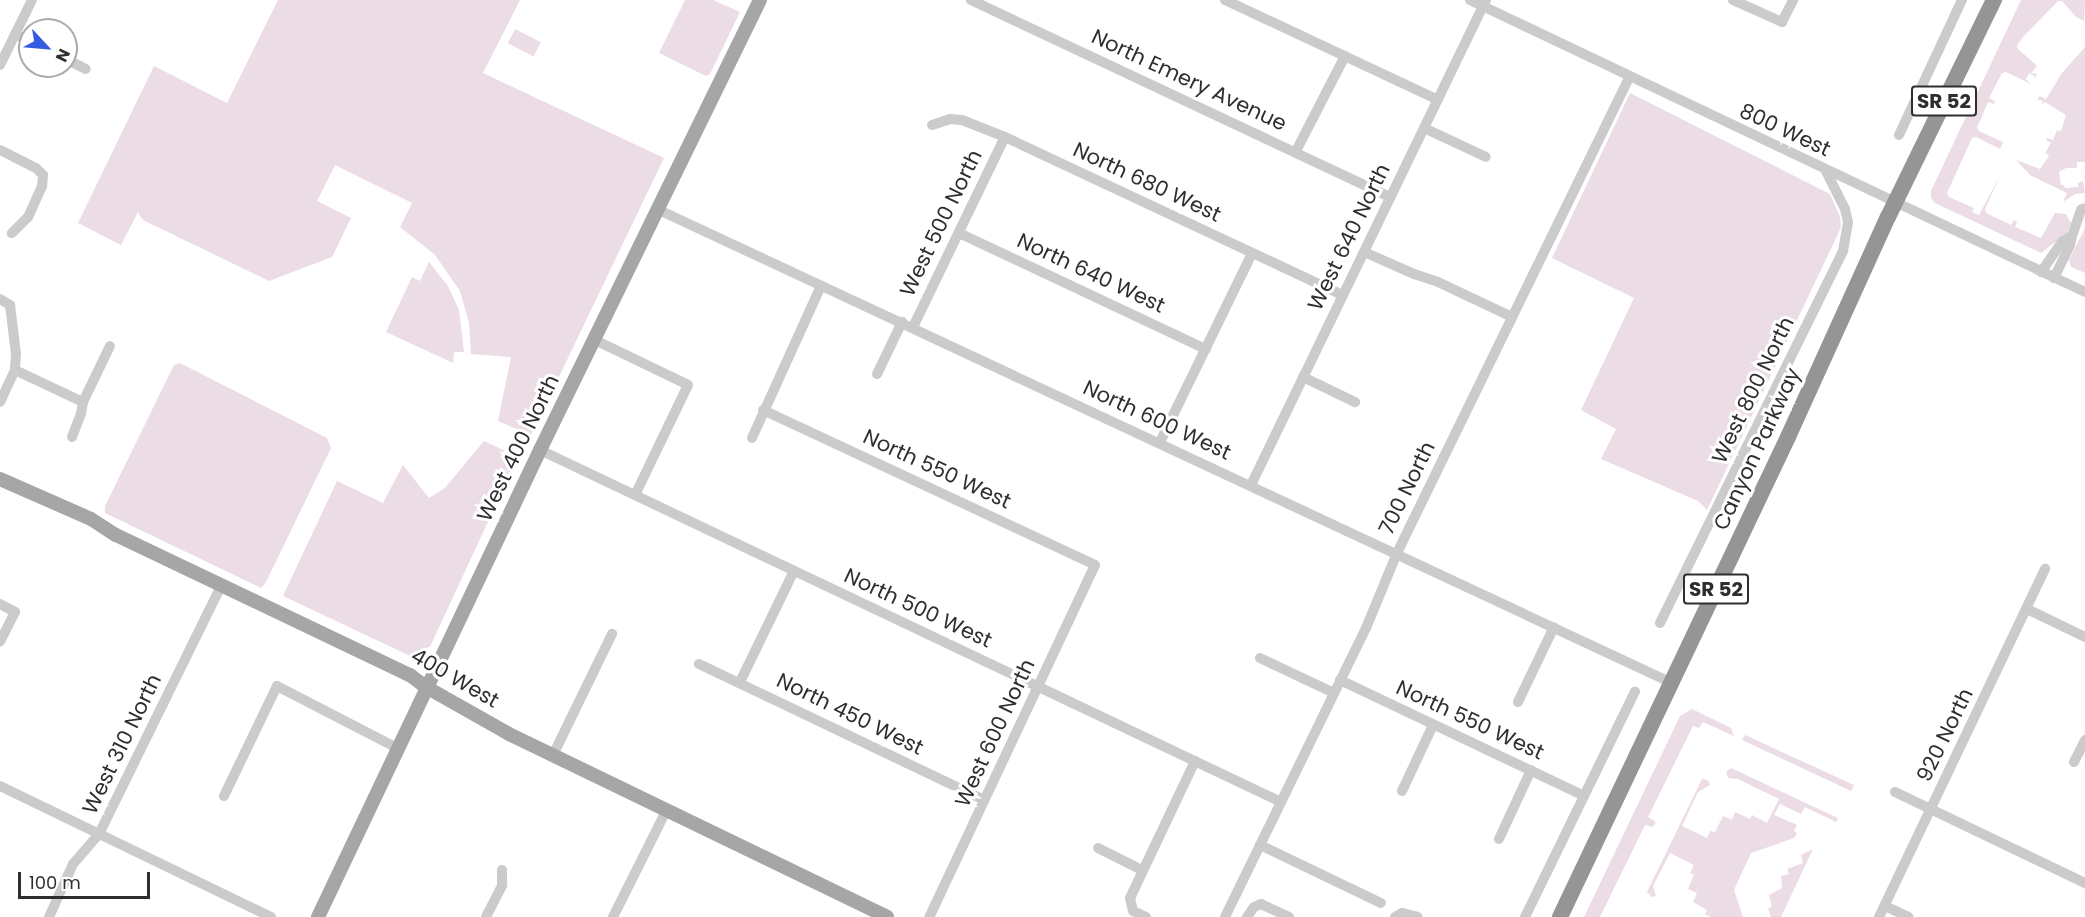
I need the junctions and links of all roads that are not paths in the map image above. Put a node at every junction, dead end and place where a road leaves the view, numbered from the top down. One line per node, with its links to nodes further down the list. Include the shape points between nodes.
1 (32, 0): 11 (street)
2 (760, 0): 30 (main road, West 400 North)
3 (971, 0): 24 (street, North Emery Avenue)
4 (1225, 0): 13 (street)
5 (1470, 0): 10 (street, 800 West)
6 (1733, 0): 7 (street, via 1782,22)
7 (1793, 0)
8 (1962, 0): 21 (street)
9 (1994, 0): 28 (highway, Canyon Parkway / SR 52)
10 (1485, 3): 17 (street, 800 West); 18 (street, West 640 North)
11 (15, 34): 12 (street); 14 (street)
12 (18, 35)
13 (1345, 56): 18 (street); 24 (street)
14 (0, 65)
15 (78, 65): 16 (street)
16 (86, 69)
17 (1629, 78): 26 (street, 800 West); 42 (street, 700 North)
18 (1438, 100): 20 (street, West 640 North)
19 (932, 125): 22 (street, North 680 West, via 962,120)
20 (1424, 128): 25 (street); 27 (street, West 640 North)
21 (1899, 135)
22 (1005, 136): 32 (street, West 500 North); 35 (street, North 680 West)
23 (0, 150): 31 (street, via 43,175 28,217)
24 (1296, 152): 27 (street, North Emery Avenue)
25 (1486, 157)
26 (1826, 171): 28 (street, 800 West); 68 (street, West 800 North, via 1848,222 1843,251)
27 (1390, 197): 34 (street, West 640 North)
28 (1895, 202): 36 (street, 800 West); 77 (highway, Canyon Parkway / SR 52)
29 (2085, 208): 33 (street)
30 (659, 210): 38 (street, North 600 West); 44 (main road, West 400 North)
31 (12, 233)
32 (959, 233): 43 (street, West 500 North); 46 (street, North 640 West)
33 (2072, 236): 36 (street, via 2063,241); 37 (street)
34 (1364, 252): 40 (street, West 640 North); 42 (street)
35 (1252, 253): 40 (street, North 680 West); 46 (street)
36 (2041, 272): 37 (street, 800 West)
37 (2054, 278): 39 (street, 800 West)
38 (821, 286): 43 (street, North 600 West); 53 (street)
39 (2085, 292)
40 (1343, 295): 49 (street, West 640 North)
41 (0, 299): 47 (street, via 10,305)
42 (1512, 317): 61 (street, 700 North)
43 (907, 325): 48 (street, West 500 North); 56 (street, North 600 West)
44 (595, 340): 57 (main road, West 400 North); 60 (street, via 688,386)
45 (110, 346): 51 (street)
46 (1206, 349): 56 (street)
47 (15, 370): 50 (street); 51 (street)
48 (877, 374)
49 (1303, 377): 52 (street); 59 (street, West 640 North)
50 (0, 402)
51 (83, 402): 54 (street)
52 (1355, 402)
53 (763, 410): 55 (street); 62 (street, North 550 West)
54 (72, 437)
55 (752, 438)
56 (1160, 442): 59 (street, North 600 West)
57 (540, 450): 60 (street, North 500 West); 79 (main road, West 400 North)
58 (0, 479): 65 (main road, 400 West)
59 (1251, 485): 61 (street, North 600 West)
60 (635, 495): 64 (street, North 500 West)
61 (1397, 554): 69 (street, North 600 West); 75 (street, 700 North)
62 (1095, 565): 78 (street, West 600 North)
63 (2045, 569): 67 (street, 920 North)
64 (794, 571): 76 (street); 78 (street, North 500 West)
65 (222, 584): 79 (main road, 400 West, via 410,675); 99 (street, West 310 North)
66 (0, 604): 72 (street, via 15,612)
67 (2027, 609): 71 (street); 97 (street, 920 North)
68 (1660, 623)
69 (1554, 627): 77 (street, North 600 West); 82 (street)
70 (612, 634): 86 (street)
71 (2085, 638)
72 (0, 641)
73 (1260, 658): 81 (street)
74 (699, 664): 76 (street, North 450 West)
75 (1340, 680): 81 (street, 700 North); 83 (street, North 550 West)
76 (740, 682): 95 (street, North 450 West)
77 (1672, 683): 124 (highway, Canyon Parkway / SR 52)
78 (1038, 686): 87 (street, North 500 West); 95 (street, West 600 North)
79 (426, 687): 85 (main road, West 400 North); 86 (main road, 400 West)
80 (1635, 691): 94 (street)
81 (1334, 693): 96 (street, 700 North)
82 (1518, 702)
83 (1433, 725): 89 (street, North 550 West); 91 (street)
84 (2085, 740): 88 (street)
85 (399, 749): 93 (street, via 277,687); 112 (main road, West 400 North)
86 (553, 755): 98 (main road, 400 West)
87 (1195, 760): 96 (street, North 500 West); 104 (street)
88 (2074, 762)
89 (1532, 770): 94 (street, North 550 West); 100 (street)
90 (0, 786): 99 (street)
91 (1402, 791)
92 (1895, 792): 97 (street)
93 (224, 795)
94 (1584, 795): 123 (street)
95 (984, 801): 116 (street, West 600 North)
96 (1281, 802): 101 (street, 700 North)
97 (1931, 809): 105 (street); 107 (street, 920 North)
98 (666, 811): 108 (main road, 400 West); 114 (street)
99 (99, 834): 110 (street, West 310 North, via 73,864); 111 (street)
100 (1499, 839)
101 (1260, 845): 106 (street); 109 (street, 700 North)
102 (1098, 849): 104 (street)
103 (502, 870): 113 (street, via 502,885)
104 (1142, 870): 117 (street, via 1130,907)
105 (2085, 883)
106 (1381, 903)
107 (1885, 906): 125 (street, 920 North); 126 (street)
108 (864, 912): 115 (main road, 400 West)
109 (1226, 914): 118 (street)
110 (49, 917)
111 (271, 917)
112 (318, 917)
113 (486, 917)
114 (613, 917)
115 (888, 917)
116 (929, 917)
117 (1146, 917)
118 (1241, 917)
119 (1247, 917): 120 (street, via 1261,904)
120 (1289, 917)
121 (1395, 917): 122 (street, via 1402,913)
122 (1418, 917)
123 (1525, 917)
124 (1560, 917)
125 (1879, 917)
126 (1909, 917)

